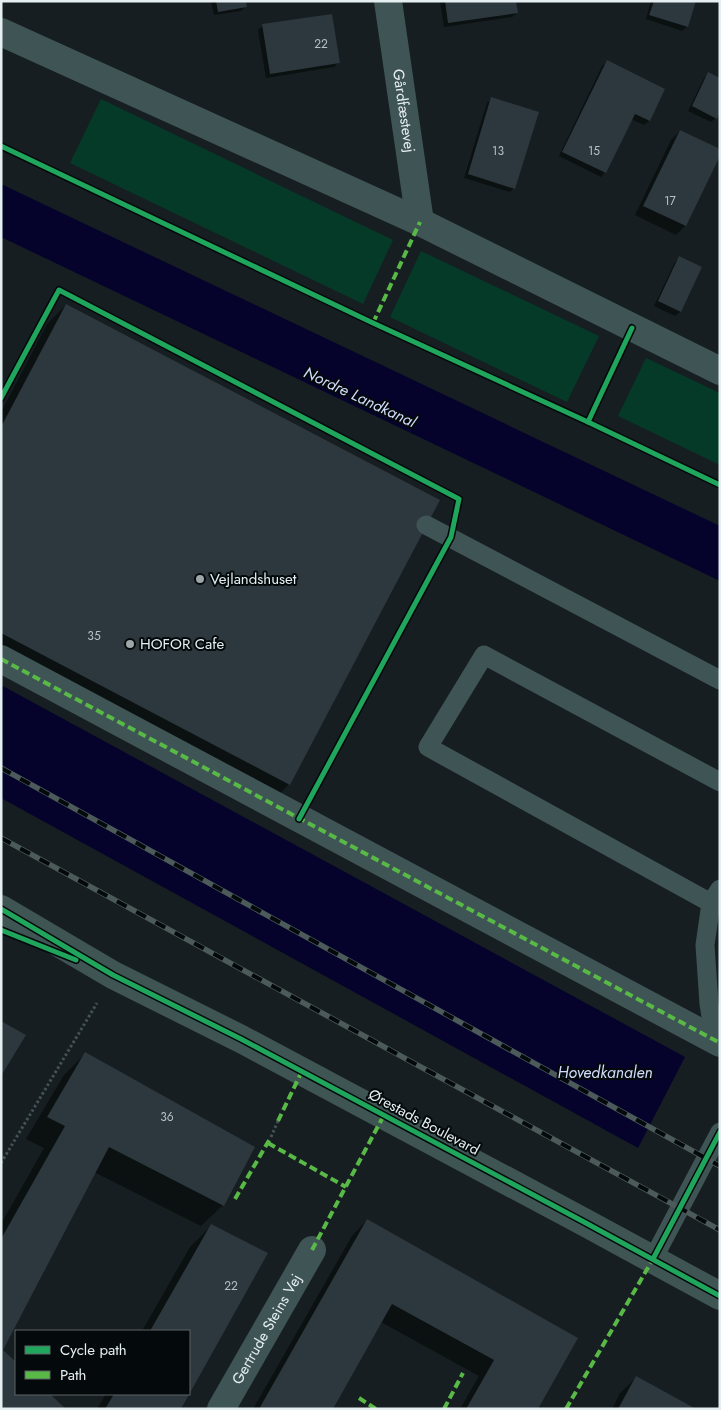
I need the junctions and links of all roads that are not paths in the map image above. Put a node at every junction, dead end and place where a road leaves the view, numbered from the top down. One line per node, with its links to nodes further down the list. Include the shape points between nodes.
1 (388, 1): 3 (street, Gårdfæstevej)
2 (1, 32): 3 (street)
3 (420, 222): 4 (street)
4 (720, 371)
5 (426, 525): 7 (lane)
6 (1, 659): 13 (street)
7 (720, 680)
8 (720, 782): 9 (lane, via 484,655 428,747)
9 (716, 896): 13 (lane, via 706,945 709,1004)
10 (1, 909): 12 (street, Ørestads Boulevard)
11 (1, 930): 12 (street, Ørestads Boulevard)
12 (113, 975): 16 (street, Ørestads Boulevard, via 241,1039)
13 (717, 1042)
14 (720, 1132): 16 (lane)
15 (312, 1250): 18 (street, Gertrude Steins Vej)
16 (652, 1259): 17 (street, Ørestads Boulevard)
17 (720, 1296)
18 (221, 1409)

